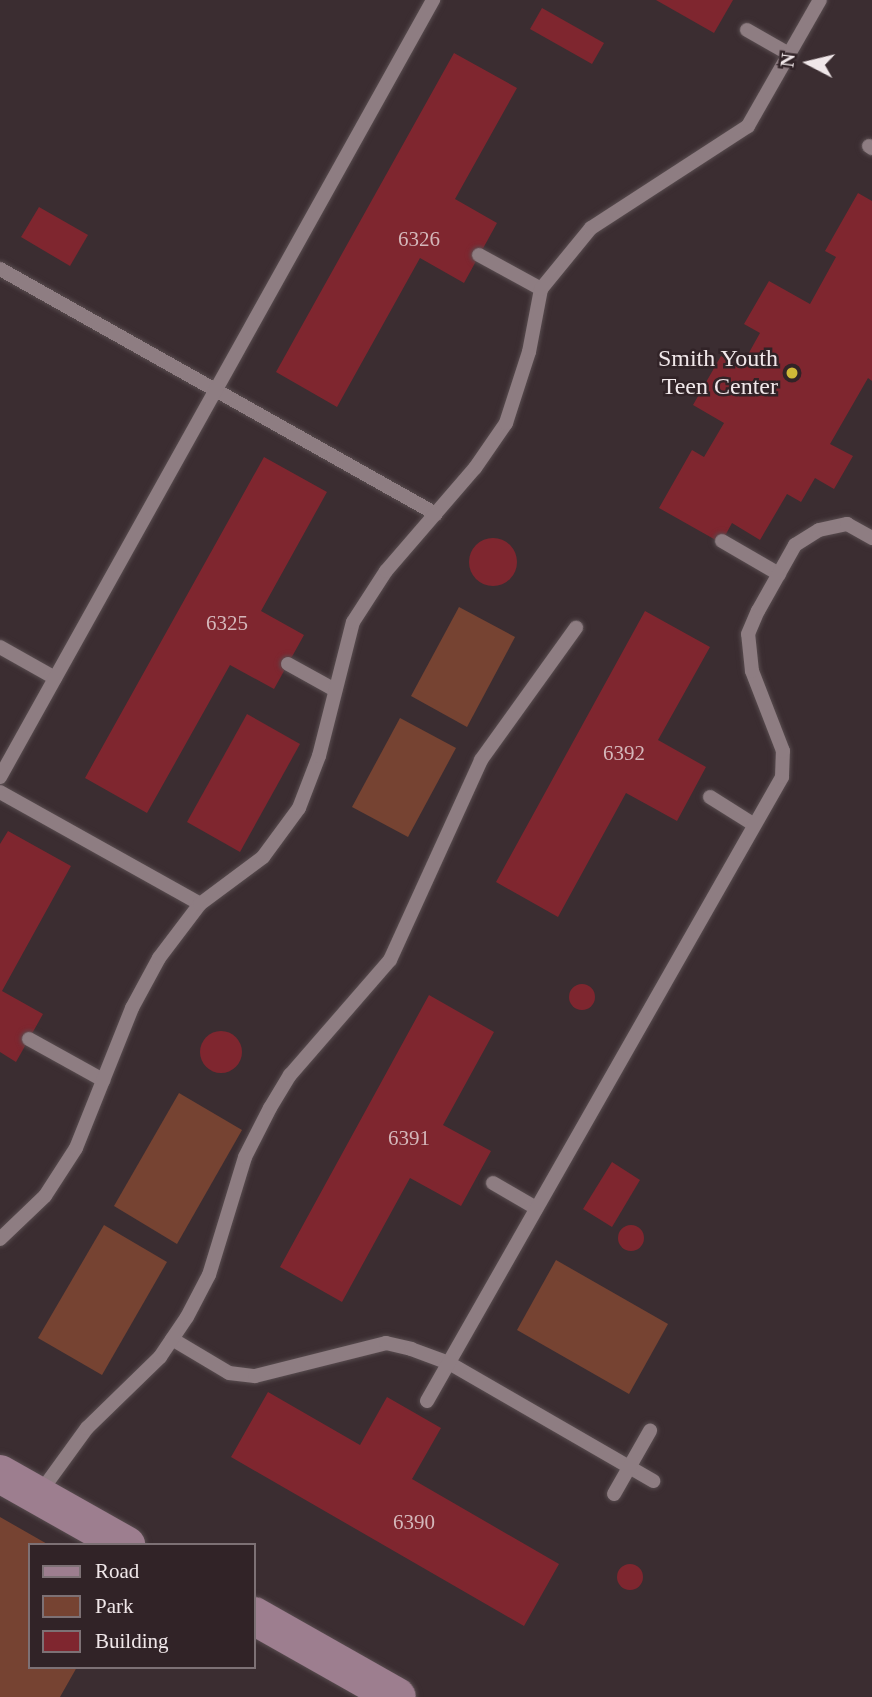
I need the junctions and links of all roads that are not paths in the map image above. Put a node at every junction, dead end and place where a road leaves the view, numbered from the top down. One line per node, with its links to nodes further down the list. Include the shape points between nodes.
1 (433, 0): 8 (lane)
2 (820, 0): 4 (lane)
3 (747, 30): 4 (lane)
4 (789, 54): 7 (lane, via 748,126 708,155 639,192 591,228)
5 (479, 255): 7 (lane)
6 (0, 269): 8 (lane)
7 (541, 289): 9 (lane, via 529,352 506,424)
8 (215, 390): 9 (lane); 16 (lane)
9 (436, 514): 17 (lane, via 386,571 354,622)
10 (872, 538): 12 (lane, via 847,524 819,530 795,545)
11 (722, 541): 12 (lane)
12 (779, 574): 21 (lane, via 748,634 752,671 783,751 782,777)
13 (576, 628): 28 (lane, via 481,760 390,960 297,1066 270,1108 245,1157 209,1275)
14 (0, 647): 16 (lane)
15 (288, 664): 17 (lane)
16 (55, 678): 18 (lane)
17 (335, 690): 22 (lane, via 319,756 299,808 263,857)
18 (0, 776)
19 (0, 792): 22 (lane)
20 (710, 797): 21 (lane)
21 (752, 824): 26 (lane)
22 (200, 904): 24 (lane, via 153,968)
23 (29, 1039): 24 (lane)
24 (103, 1080): 27 (lane, via 76,1148 49,1189)
25 (493, 1183): 26 (lane)
26 (536, 1208): 29 (lane)
27 (0, 1239)
28 (172, 1339): 29 (lane, via 229,1373 244,1376 386,1343); 36 (lane, via 125,1394 87,1428)
29 (449, 1363): 30 (lane); 32 (lane)
30 (427, 1401)
31 (649, 1431): 32 (lane)
32 (629, 1467): 34 (lane); 35 (lane)
33 (0, 1474): 36 (street)
34 (653, 1481)
35 (614, 1493)
36 (39, 1496): 37 (street)
37 (122, 1543)
38 (256, 1617): 39 (street)
39 (397, 1697)

